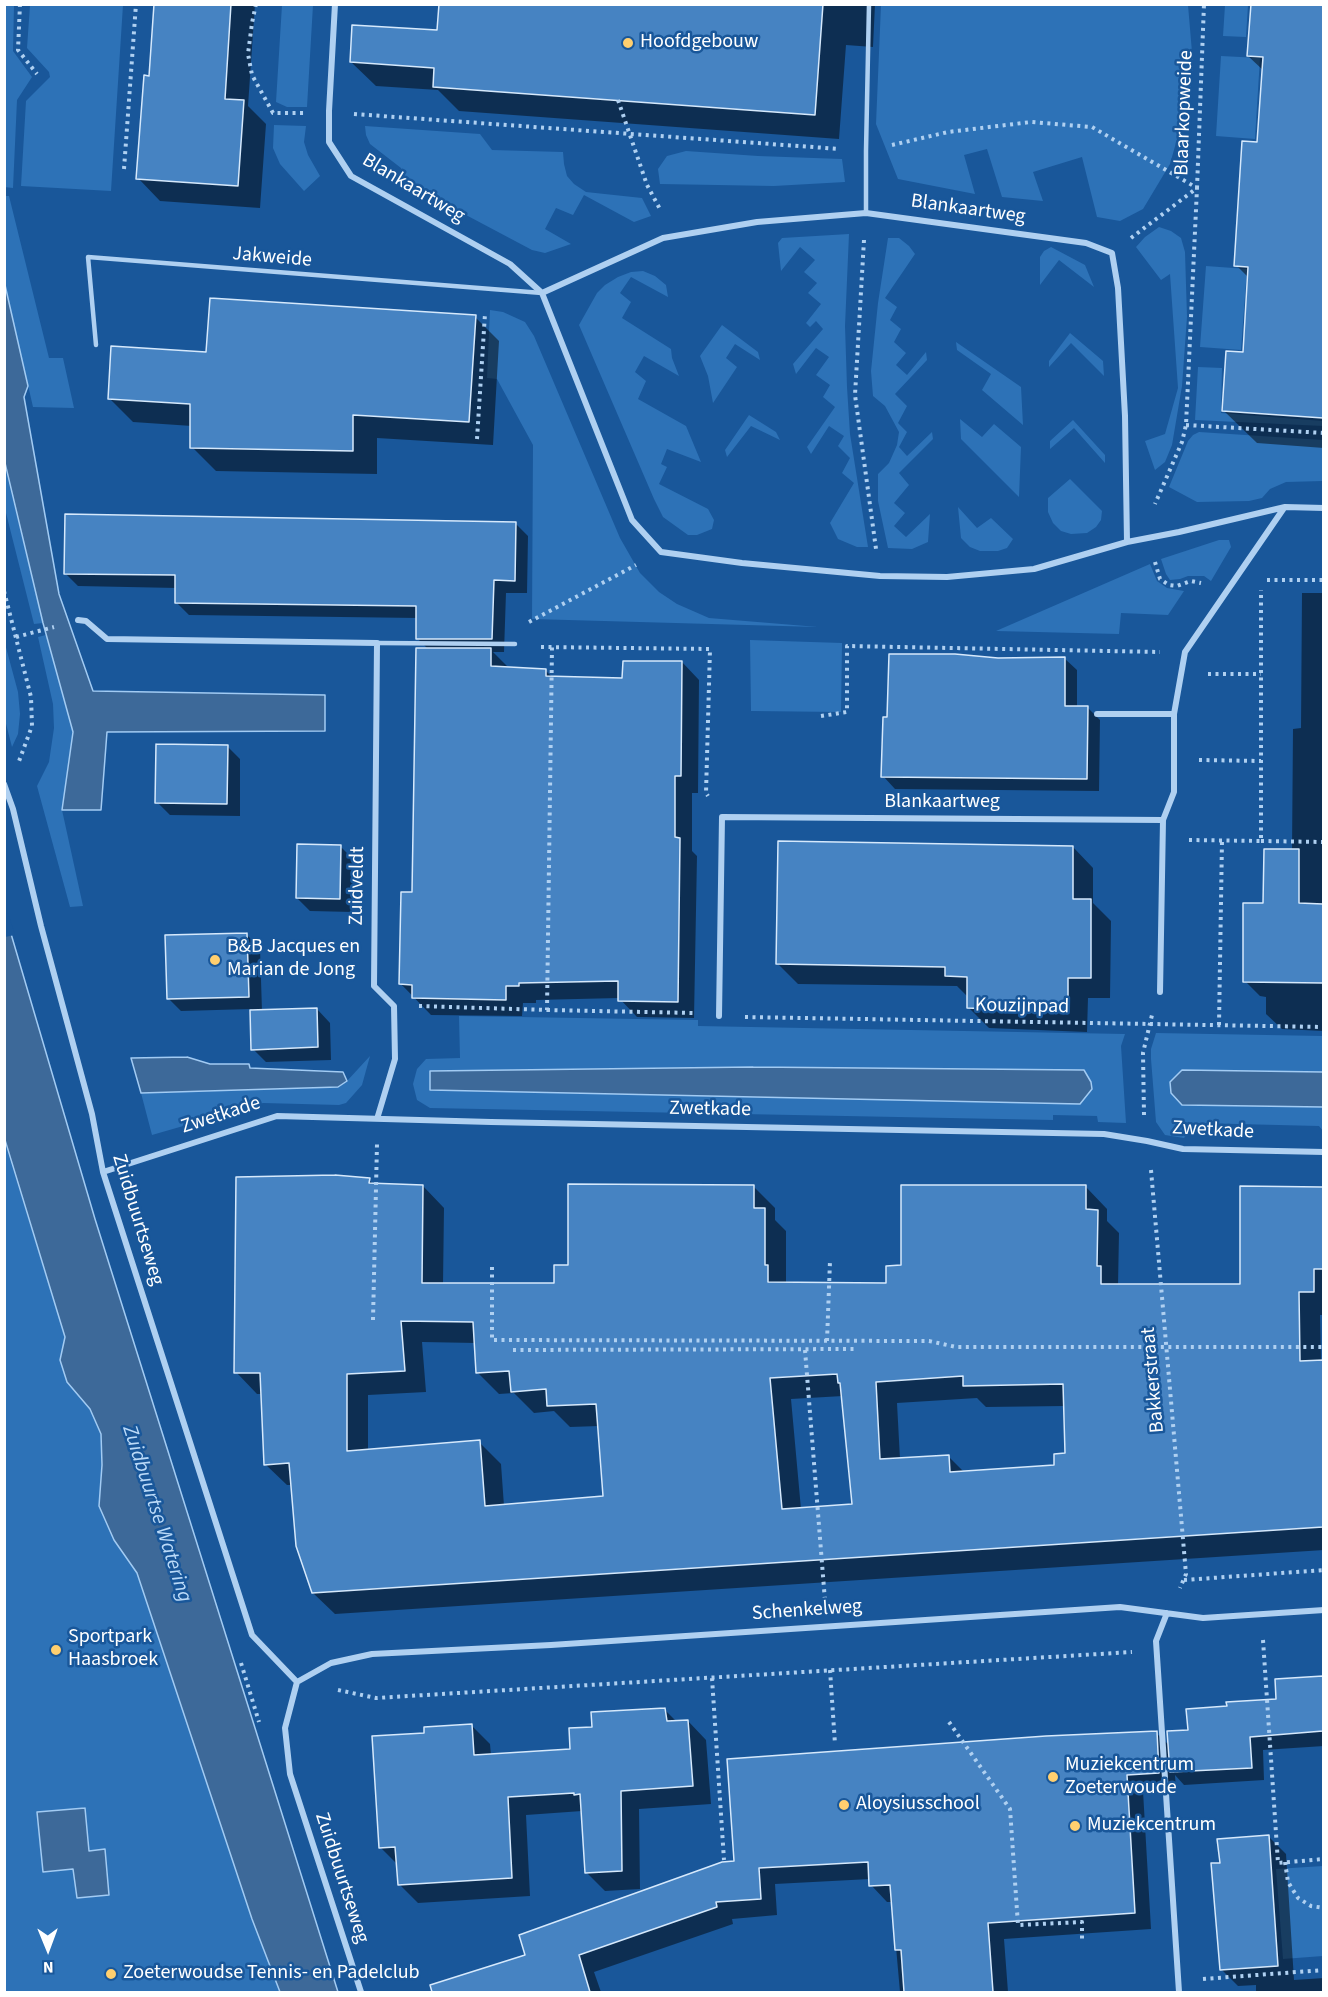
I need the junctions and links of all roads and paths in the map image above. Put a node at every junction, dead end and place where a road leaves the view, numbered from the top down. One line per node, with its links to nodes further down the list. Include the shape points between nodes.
1 (20, 4): 7 (path, via 18,50)
2 (136, 4): 12 (path)
3 (256, 4): 9 (path, via 248,54 252,75 273,113)
4 (335, 4): 9 (street, Blankaartweg)
5 (869, 4): 11 (lane)
6 (1204, 4): 13 (path, Blaarkopweide)
7 (37, 74)
8 (618, 100): 10 (path)
9 (329, 111): 10 (path); 18 (street, Blankaartweg, via 329,141 351,176 510,264)
10 (629, 134): 11 (path); 15 (path, via 647,185 662,212)
11 (866, 151): 13 (path, via 948,132 1031,122 1092,127); 14 (lane)
12 (124, 170)
13 (1197, 188): 16 (path, Blaarkopweide); 20 (path)
14 (866, 213): 15 (street, Blankaartweg, via 757,222); 16 (street, Blankaartweg, via 1086,243); 28 (path, via 855,395)
15 (663, 238): 18 (street, Blankaartweg)
16 (1112, 253): 26 (street, via 1118,288 1125,416)
17 (487, 289): 18 (lane, Jakweide); 19 (lane, Jakweide, via 88,257); 22 (path)
18 (542, 293): 27 (street, Blankaartweg, via 632,520)
19 (96, 345)
20 (1186, 425): 21 (path); 25 (path, via 1152,512)
21 (1323, 433)
22 (477, 439)
23 (1285, 507): 24 (street); 25 (street); 34 (street)
24 (1323, 508)
25 (1151, 538): 26 (street); 34 (path, via 1160,579 1177,586 1200,582)
26 (1127, 542): 28 (street, via 1034,569 946,577)
27 (661, 552): 28 (street); 39 (path, via 529,622)
28 (880, 576)
29 (1261, 580): 30 (path)
30 (1323, 580)
31 (1261, 588): 33 (path)
32 (4, 591): 37 (path)
33 (1261, 595): 34 (path); 43 (path)
34 (1223, 596): 41 (street)
35 (78, 620): 38 (street, via 86,621 107,639)
36 (39, 631): 37 (path)
37 (16, 637): 50 (path, via 31,698 32,726 18,763)
38 (377, 643): 39 (lane); 58 (street, Zuidveldt, via 374,986)
39 (515, 644): 40 (path, via 524,648)
40 (552, 647): 51 (path, via 710,649 706,793); 59 (path)
41 (1185, 652): 42 (street); 46 (path, via 848,646 847,712)
42 (1181, 674): 43 (path); 45 (street)
43 (1261, 674): 48 (path)
44 (1097, 714): 45 (street)
45 (1174, 714): 47 (street)
46 (821, 716)
47 (1174, 760): 48 (path); 52 (street, via 1174,792)
48 (1261, 762): 55 (path)
49 (4, 784): 50 (street, Zuidbuurtseweg)
50 (13, 809): 67 (street, Zuidbuurtseweg, via 92,1114)
51 (722, 817): 52 (street, Blankaartweg); 60 (street)
52 (1163, 820): 53 (street)
53 (1163, 840): 54 (path); 57 (street)
54 (1222, 840): 55 (path); 62 (path)
55 (1261, 841): 56 (path)
56 (1323, 842)
57 (1160, 992)
58 (394, 1006): 59 (path, Kouzijnpad); 64 (street, via 395,1059)
59 (548, 1010): 60 (path, Kouzijnpad)
60 (719, 1016): 61 (path, Kouzijnpad)
61 (1151, 1024): 62 (path, Kouzijnpad); 65 (path, via 1143,1053)
62 (1219, 1025): 63 (path, Kouzijnpad)
63 (1323, 1027)
64 (377, 1119): 65 (street, Zwetkade, via 1104,1134); 67 (street, Zwetkade, via 277,1116); 70 (path)
65 (1147, 1141): 66 (street, Zwetkade, via 1183,1149); 72 (path, Bakkerstraat)
66 (1323, 1152)
67 (103, 1172): 83 (street, Zuidbuurtseweg)
68 (830, 1261): 71 (path)
69 (492, 1267): 71 (path, via 492,1340)
70 (373, 1320)
71 (827, 1341): 72 (path, via 929,1341 956,1347)
72 (1166, 1347): 73 (path); 78 (path, Bakkerstraat)
73 (1323, 1347)
74 (858, 1349): 76 (path)
75 (513, 1350): 76 (path)
76 (805, 1350): 82 (path)
77 (1323, 1570): 78 (path)
78 (1184, 1580): 80 (path, Bakkerstraat)
79 (1323, 1610): 81 (street, Schenkelweg)
80 (1167, 1613): 81 (street, Schenkelweg, via 1203,1618); 82 (street, Schenkelweg, via 1120,1607); 84 (street, via 1156,1641)
81 (1261, 1614): 93 (path, via 1278,1863)
82 (827, 1626): 87 (street, Schenkelweg, via 372,1654 332,1663)
83 (252, 1635): 87 (street, Zuidbuurtseweg); 89 (path, via 237,1652)
84 (1157, 1650): 85 (path); 97 (street)
85 (830, 1670): 86 (path); 90 (path)
86 (712, 1678): 87 (path, via 376,1698); 92 (path)
87 (297, 1682): 98 (street, Zuidbuurtseweg, via 285,1728 290,1774)
88 (949, 1722): 95 (path, via 1010,1809 1018,1925 1082,1922)
89 (260, 1724)
90 (835, 1744)
91 (1323, 1859): 93 (path)
92 (724, 1860)
93 (1285, 1862): 94 (path, via 1288,1882 1298,1898)
94 (1323, 1908)
95 (1082, 1943)
96 (1323, 1970): 97 (path)
97 (1178, 1981): 99 (street)
98 (361, 1992)
99 (1179, 1992)

